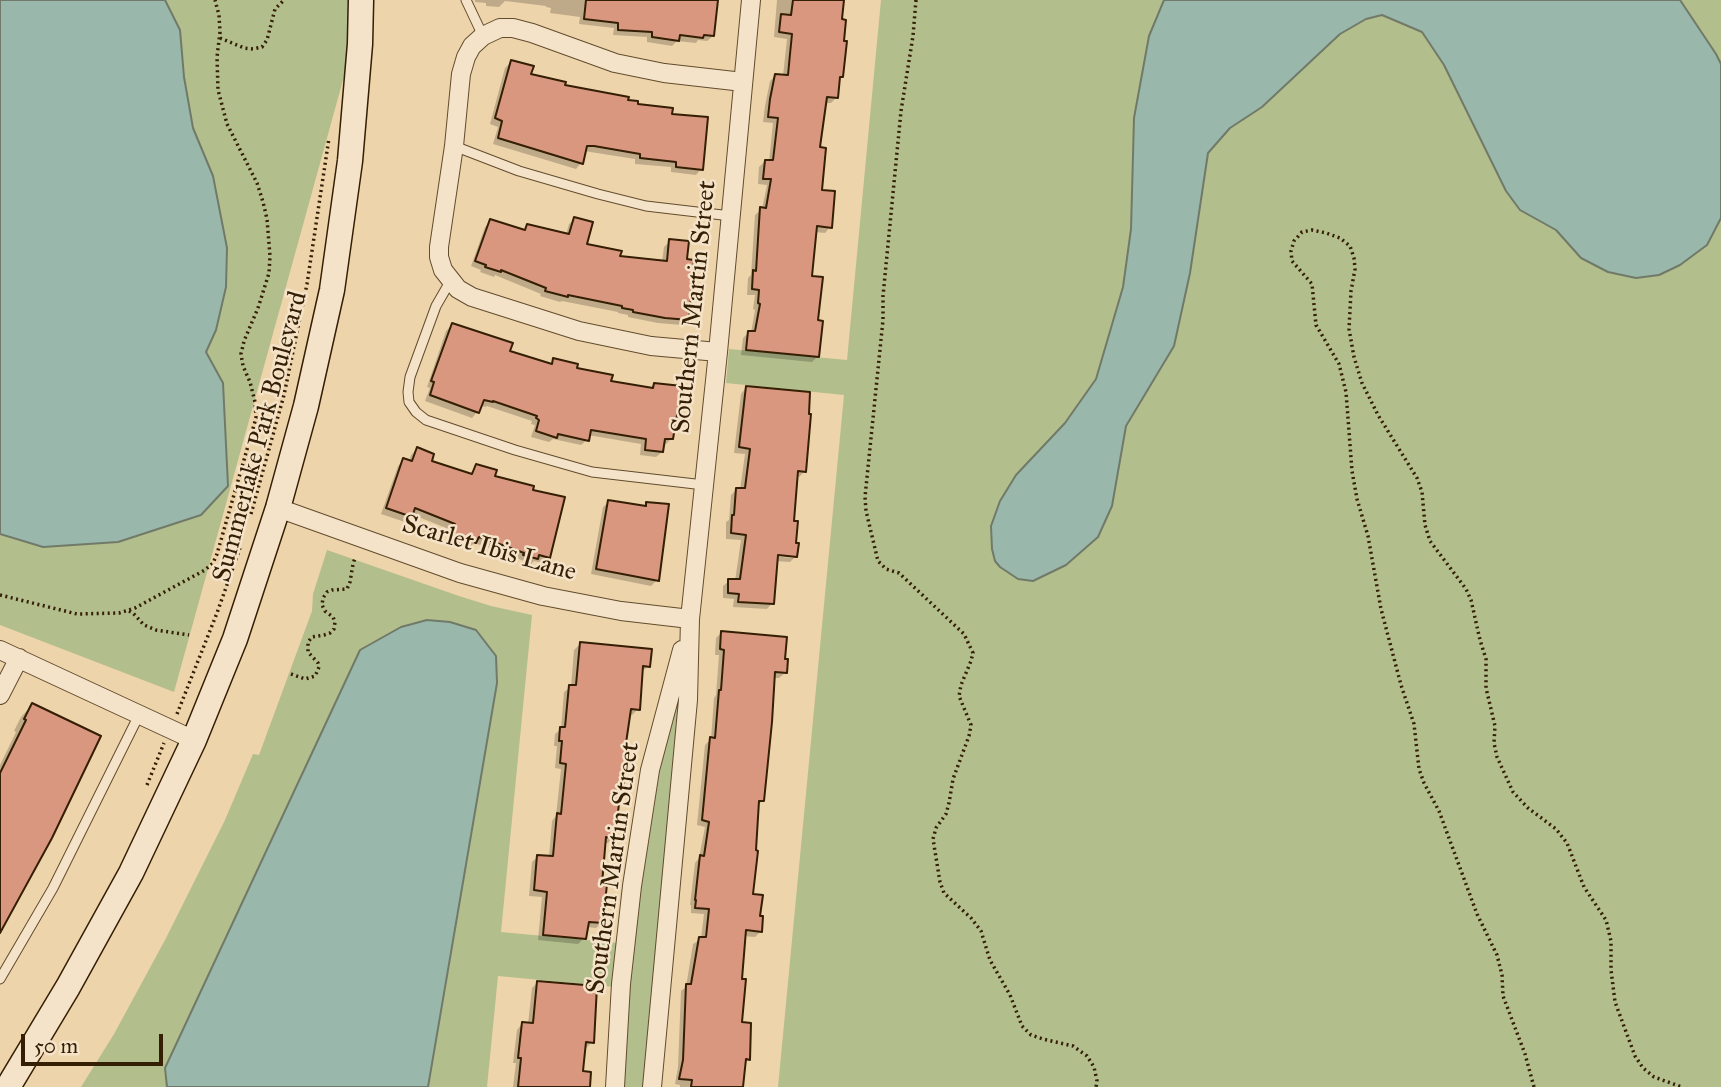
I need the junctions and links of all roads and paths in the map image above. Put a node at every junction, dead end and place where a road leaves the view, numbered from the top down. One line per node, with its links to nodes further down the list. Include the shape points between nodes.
1 (215, 0): 8 (path)
2 (285, 0): 8 (path, via 275,9 262,47 244,48)
3 (361, 0): 16 (main road, Summerlake Park Boulevard, via 351,161 332,290)
4 (466, 0): 7 (lane)
5 (751, 0): 9 (street, Southern Martin Street)
6 (916, 0): 35 (path, via 884,283 866,511 878,561 899,573 964,634 972,653 960,696 971,724 969,736 946,814 933,839 944,893 981,931 1022,1026 1031,1035 1073,1046 1087,1056 1094,1067)
7 (484, 36): 9 (street, via 513,28 615,63); 11 (street, via 472,46 461,74)
8 (220, 38): 21 (path, via 217,72 222,108 257,183 269,234 269,273 241,354 256,418 213,563)
9 (743, 82): 12 (street, Southern Martin Street)
10 (329, 136): 17 (path, via 297,334)
11 (454, 146): 12 (lane, via 598,194 646,206); 13 (street, via 439,257)
12 (731, 216): 14 (street, Southern Martin Street)
13 (451, 280): 14 (street, via 472,297 579,331 651,346); 15 (lane, via 436,306 410,377 409,402 416,412 426,420 592,472)
14 (718, 352): 15 (street, Southern Martin Street)
15 (704, 485): 22 (street, Southern Martin Street)
16 (278, 508): 22 (street, Scarlet Ibis Lane, via 460,573 543,596); 30 (main road, Summerlake Park Boulevard, via 235,639)
17 (249, 522)
18 (240, 548): 28 (path)
19 (355, 558): 26 (path, via 348,589 331,590 323,598 334,629 307,642 308,652 318,663 315,676 305,680)
20 (0, 596): 21 (path, via 76,614)
21 (127, 611): 23 (path, via 156,630)
22 (690, 619): 33 (street, Southern Martin Street, via 650,770 621,984); 34 (street, Southern Martin Street, via 688,700)
23 (189, 635)
24 (0, 650): 25 (street)
25 (19, 658): 27 (street); 29 (street)
26 (291, 674)
27 (0, 695)
28 (178, 712)
29 (139, 715): 30 (street); 31 (lane, via 53,888)
30 (194, 740): 32 (main road, Summerlake Park Boulevard, via 131,873)
31 (0, 979)
32 (8, 1087)
33 (615, 1087)
34 (652, 1087)
35 (1096, 1087)
36 (1534, 1087): 37 (path, via 1503,996 1497,955 1419,769 1414,724 1381,609 1357,499 1346,392 1339,364 1316,325 1312,285 1292,261 1294,241 1302,232 1340,237 1350,246 1355,269 1349,329 1354,357 1378,415 1417,478 1430,541 1471,600 1486,659 1497,757 1513,792 1567,843 1584,887 1606,920 1615,1002 1635,1056 1654,1077)
37 (1682, 1087)

